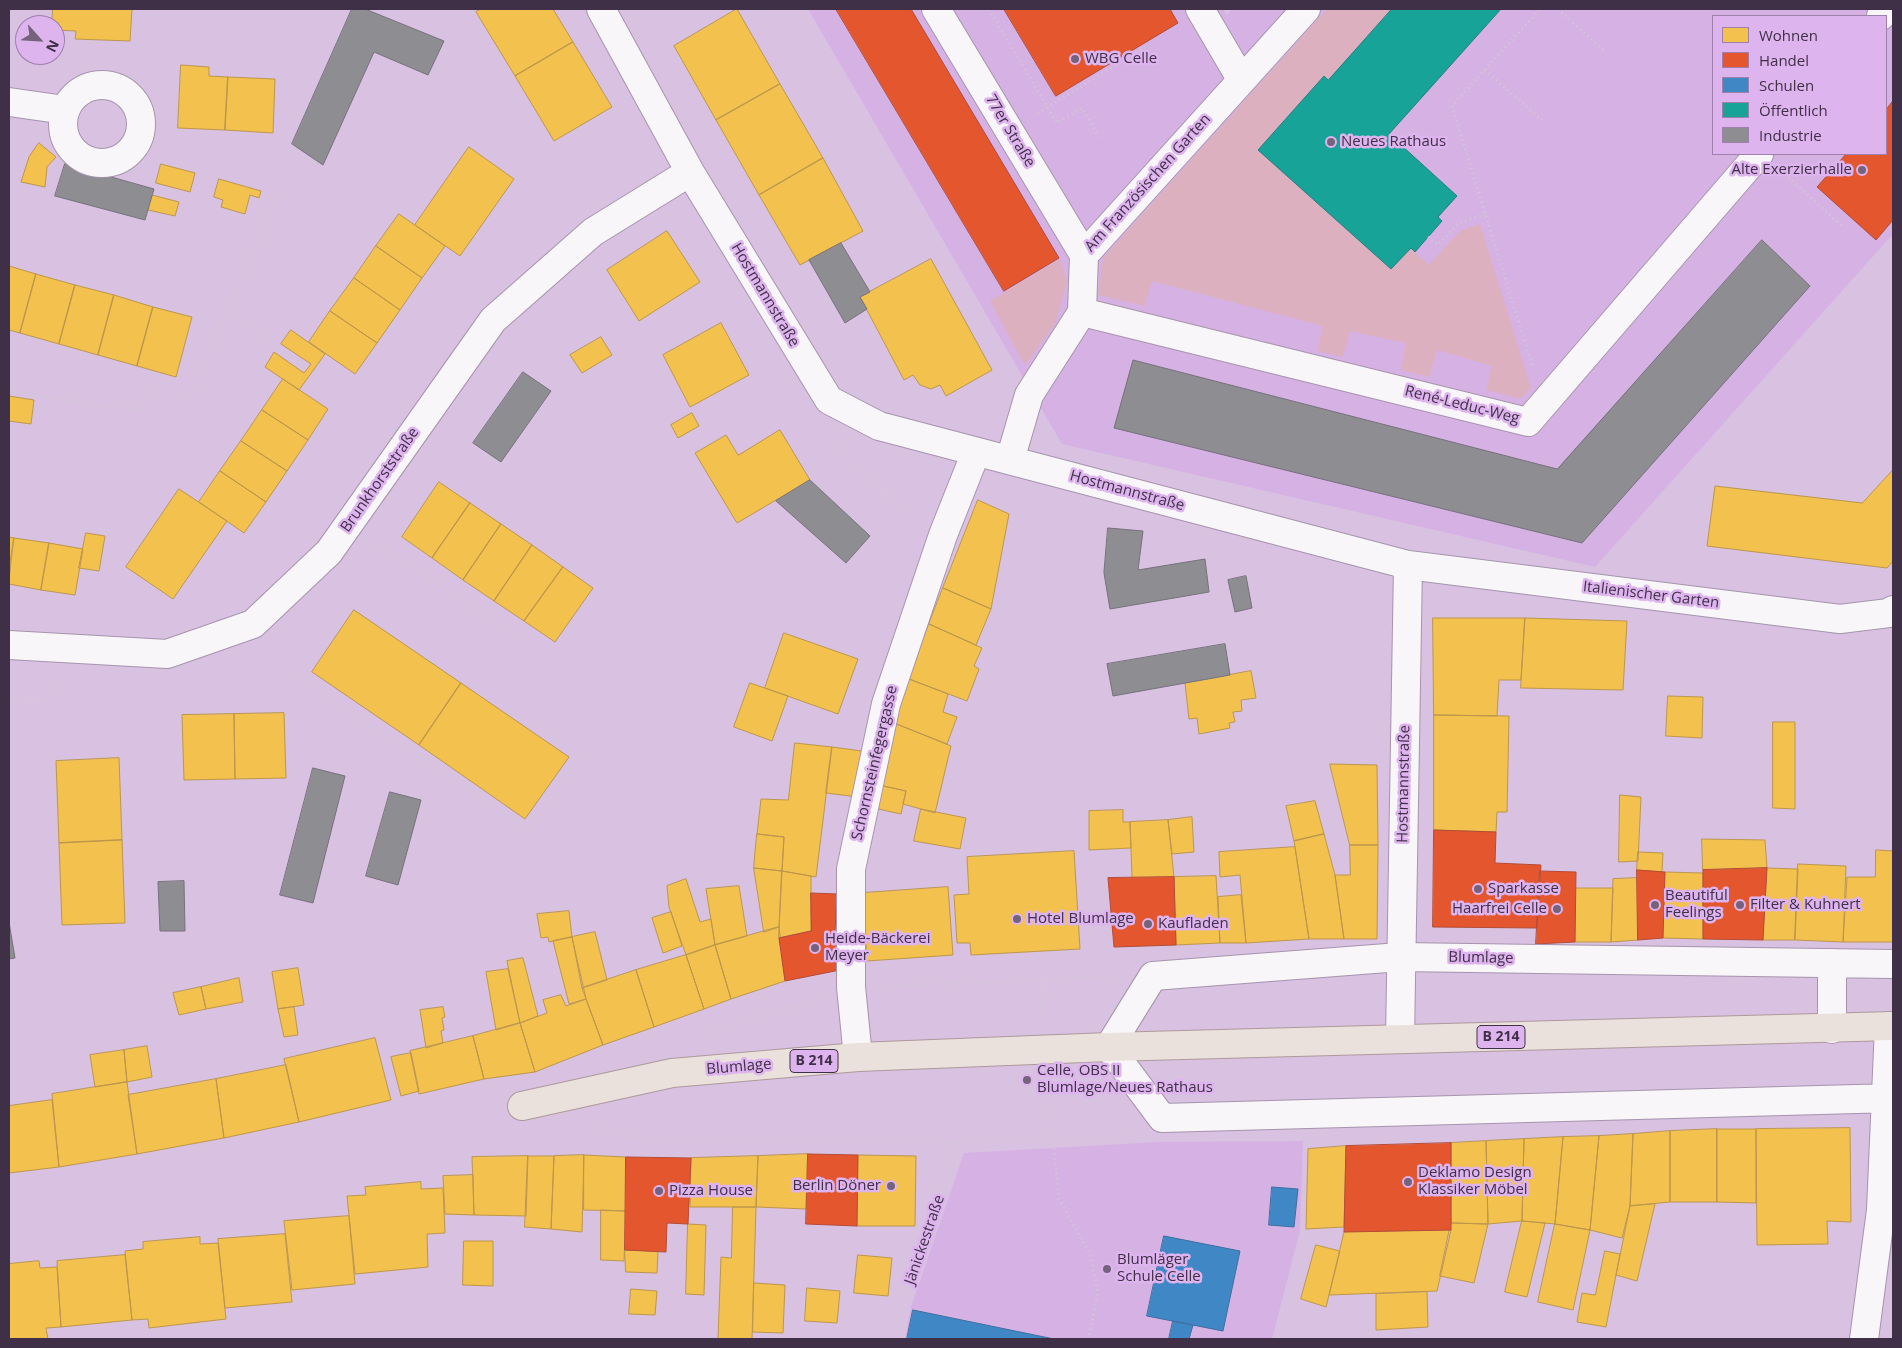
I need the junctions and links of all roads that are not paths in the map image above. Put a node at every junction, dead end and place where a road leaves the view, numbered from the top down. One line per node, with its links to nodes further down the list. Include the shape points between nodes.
1 (601, 9): 9 (street, Hostmannstraße)
2 (936, 9): 10 (street, 77er Straße)
3 (1200, 9): 5 (street)
4 (1306, 9): 5 (street, Am Französischen Garten)
5 (1241, 79): 10 (street, Am Französischen Garten)
6 (9, 102): 7 (street)
7 (65, 110)
8 (1768, 160): 11 (street, René-Leduc-Weg, via 1528,422)
9 (690, 172): 12 (street, Hostmannstraße, via 829,400 879,426); 16 (street, Brunkhorststraße, via 593,232 493,320 329,552 253,624 166,654)
10 (1084, 254): 11 (street, Am Französischen Garten)
11 (1082, 312): 13 (street, via 1029,395)
12 (976, 452): 13 (street, Hostmannstraße); 24 (street, Schornsteinfegergasse, via 943,536 886,704 851,870 851,987)
13 (1010, 460): 14 (street, Hostmannstraße)
14 (1408, 565): 15 (street, Italienischer Garten, via 1840,619); 17 (street, Hostmannstraße)
15 (1891, 612)
16 (9, 645)
17 (1400, 957): 18 (street, Blumlage); 22 (street, Hostmannstraße); 23 (street, Blumlage, via 1153,976)
18 (1832, 963): 19 (street, Blumlage); 21 (street)
19 (1893, 964)
20 (1891, 1026): 21 (main road, Blumlage / B 214); 25 (street)
21 (1832, 1029): 22 (main road, Blumlage / B 214)
22 (1400, 1039): 23 (main road, Blumlage / B 214)
23 (1110, 1046): 24 (main road, Blumlage / B 214); 25 (street, via 1162,1118)
24 (858, 1057): 26 (main road, Blumlage / B 214, via 672,1074)
25 (1890, 1098): 27 (street, via 1881,1210)
26 (522, 1106)
27 (1864, 1339)

